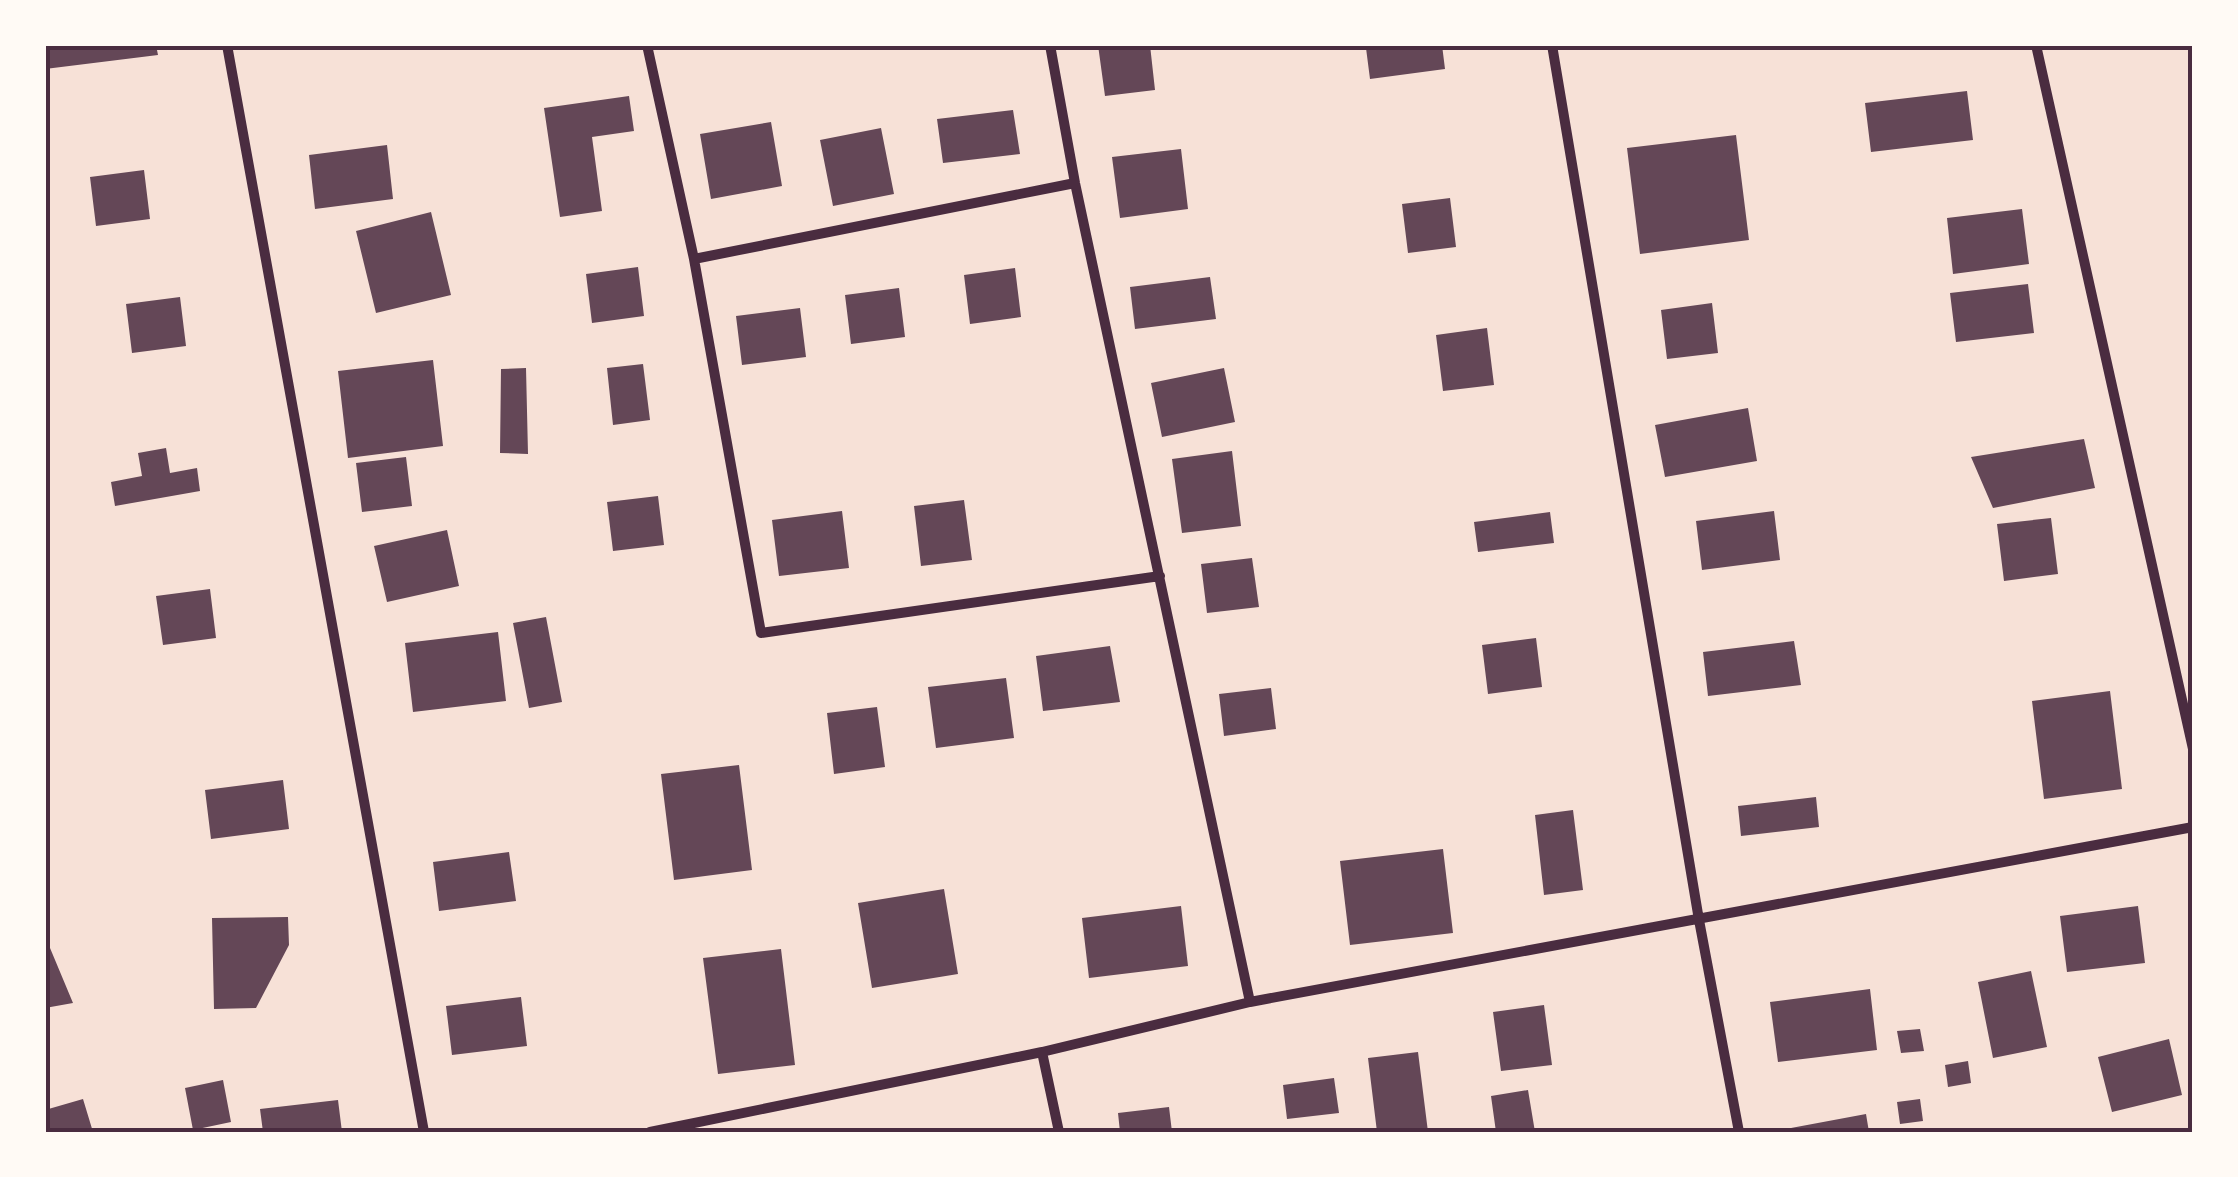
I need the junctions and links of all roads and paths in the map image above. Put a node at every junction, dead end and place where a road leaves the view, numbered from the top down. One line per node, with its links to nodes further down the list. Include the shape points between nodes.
1 (227, 45): 14 (street)
2 (647, 45): 7 (street)
3 (1050, 45): 6 (street)
4 (1552, 45): 11 (street)
5 (2036, 45): 9 (street)
6 (1075, 183): 7 (street); 8 (street)
7 (694, 259): 8 (street, via 760,634)
8 (1160, 576): 12 (street)
9 (2193, 749)
10 (2193, 828): 11 (street)
11 (1700, 920): 12 (street); 17 (street)
12 (1250, 1002): 13 (street)
13 (1042, 1052): 15 (street); 16 (street)
14 (424, 1132)
15 (650, 1132)
16 (1059, 1132)
17 (1740, 1132)

